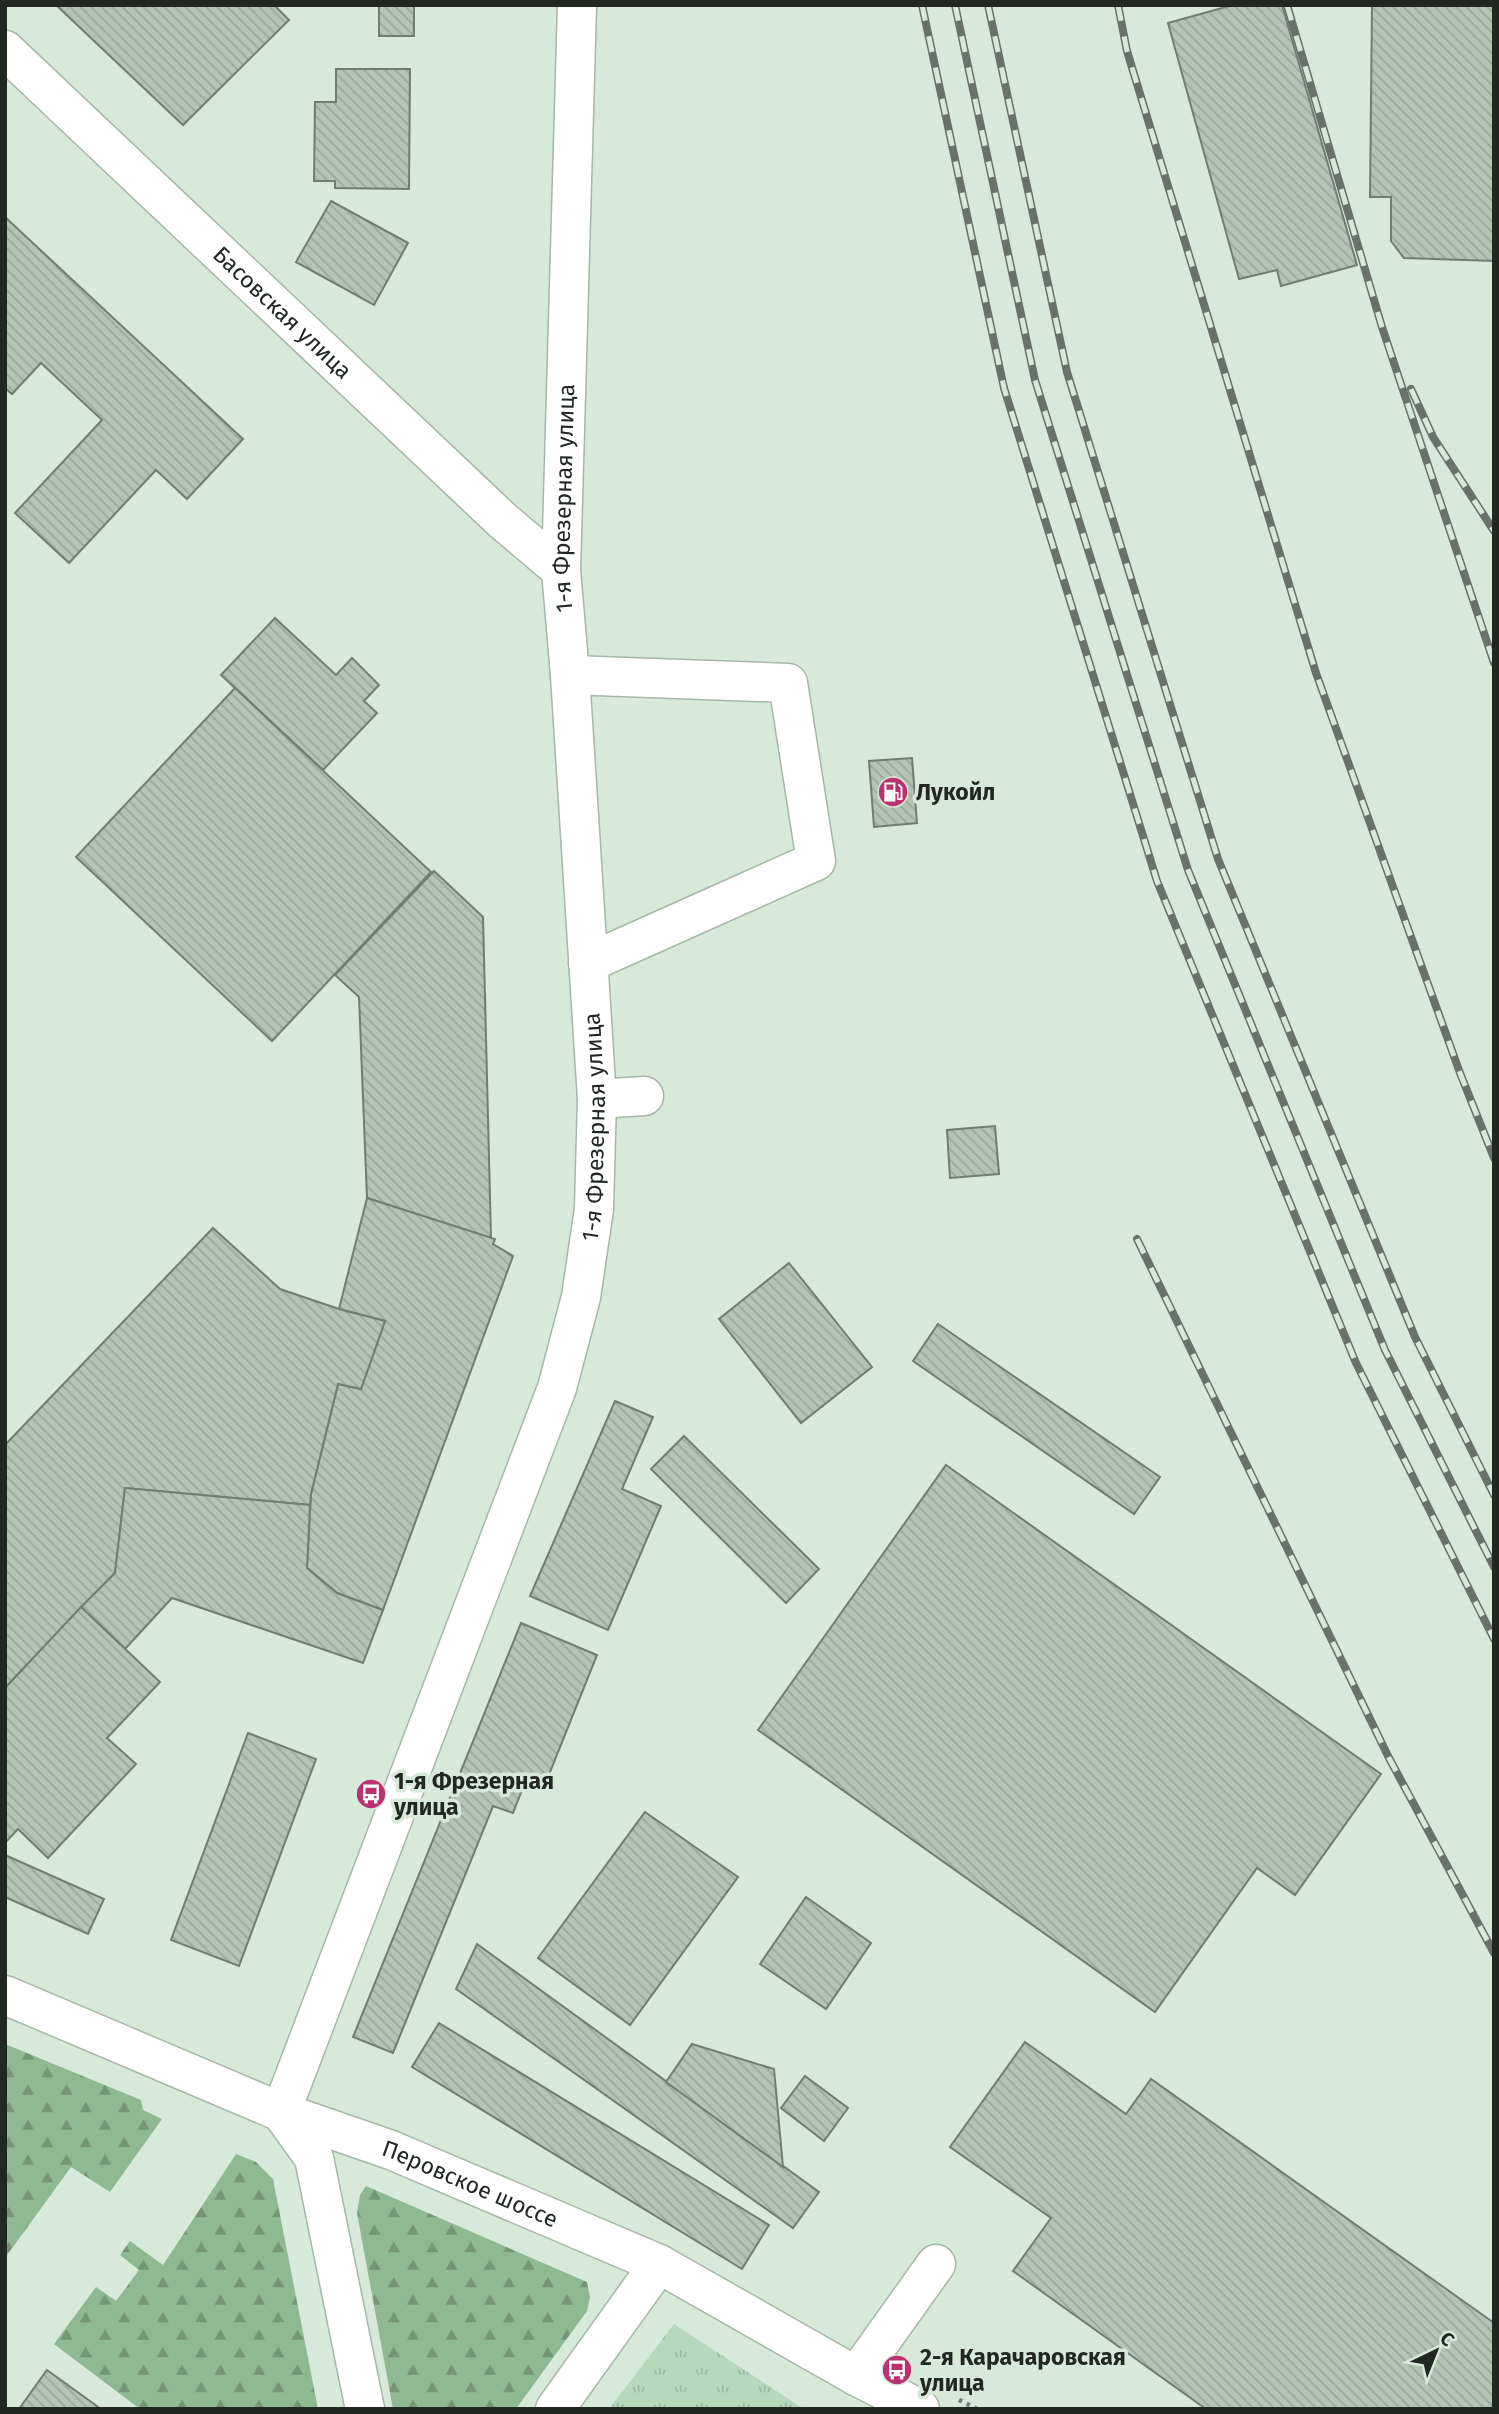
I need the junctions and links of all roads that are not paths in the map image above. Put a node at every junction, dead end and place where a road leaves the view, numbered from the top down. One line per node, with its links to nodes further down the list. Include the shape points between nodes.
1 (577, 5): 3 (street, 1-я Фрезерная улица)
2 (5, 50): 3 (street, Басовская улица, via 502,520)
3 (561, 570): 4 (street, 1-я Фрезерная улица)
4 (570, 675): 5 (street, 1-я Фрезерная улица); 5 (street, via 788,683 816,861)
5 (588, 963): 7 (street, 1-я Фрезерная улица)
6 (644, 1096): 7 (street)
7 (597, 1099): 9 (street, 1-я Фрезерная улица, via 594,1209 581,1297 556,1388)
8 (5, 1995): 9 (street, Перовское шоссе)
9 (281, 2112): 10 (street, Перовское шоссе, via 391,2150); 13 (street, via 314,2158)
10 (659, 2264): 12 (street, Перовское шоссе); 14 (street)
11 (936, 2264): 12 (street)
12 (856, 2376): 15 (street, Перовское шоссе)
13 (365, 2409)
14 (555, 2409)
15 (920, 2409)

